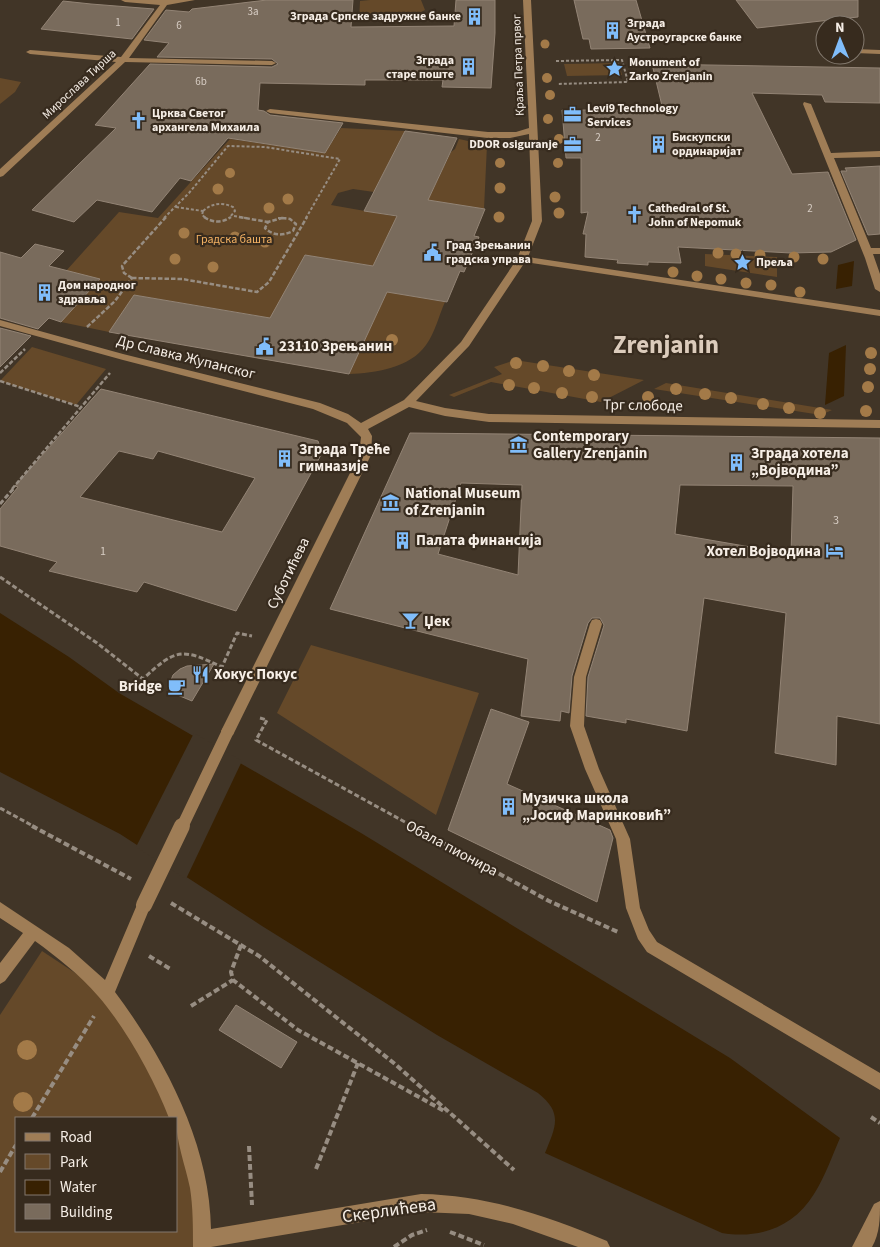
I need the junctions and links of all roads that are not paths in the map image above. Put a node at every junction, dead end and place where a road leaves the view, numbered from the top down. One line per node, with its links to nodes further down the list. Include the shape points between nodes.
1 (124, 0): 4 (street)
2 (191, 0): 4 (street)
3 (527, 0): 12 (street, Краља Петра првог)
4 (166, 1): 8 (street, Мирослава Тирша)
5 (30, 52): 8 (street)
6 (865, 52): 7 (street)
7 (880, 52)
8 (123, 60): 9 (street); 15 (street, Мирослава Тирша)
9 (272, 63)
10 (807, 104): 14 (street)
11 (270, 111): 12 (street, via 488,135 512,136)
12 (532, 130): 18 (street, via 536,221)
13 (880, 154): 14 (street)
14 (828, 156): 16 (street)
15 (0, 174)
16 (866, 251): 17 (street); 19 (street)
17 (880, 251)
18 (522, 259): 20 (street); 22 (street, via 465,344)
19 (880, 289)
20 (880, 313)
21 (0, 323): 24 (street, Др Славка Жупанског, via 316,406 342,415)
22 (408, 403): 23 (street, Трг слободе, via 489,418); 24 (street)
23 (880, 424)
24 (361, 428): 29 (street, Суботићева, bridge, via 367,436 365,455 144,905)
25 (596, 624): 30 (street, via 580,677 577,726 623,839 631,902 637,922 652,947)
26 (0, 909): 27 (street)
27 (33, 931): 28 (street); 29 (street, via 79,965)
28 (0, 976)
29 (107, 994): 31 (street, via 144,1050)
30 (880, 1082)
31 (177, 1117)
32 (178, 1119): 34 (street, via 190,1150 197,1184)
33 (880, 1210): 36 (street)
34 (202, 1243): 35 (street, Скерлићева, via 254,1230 421,1203 449,1202 513,1215)
35 (601, 1247)
36 (861, 1247)

